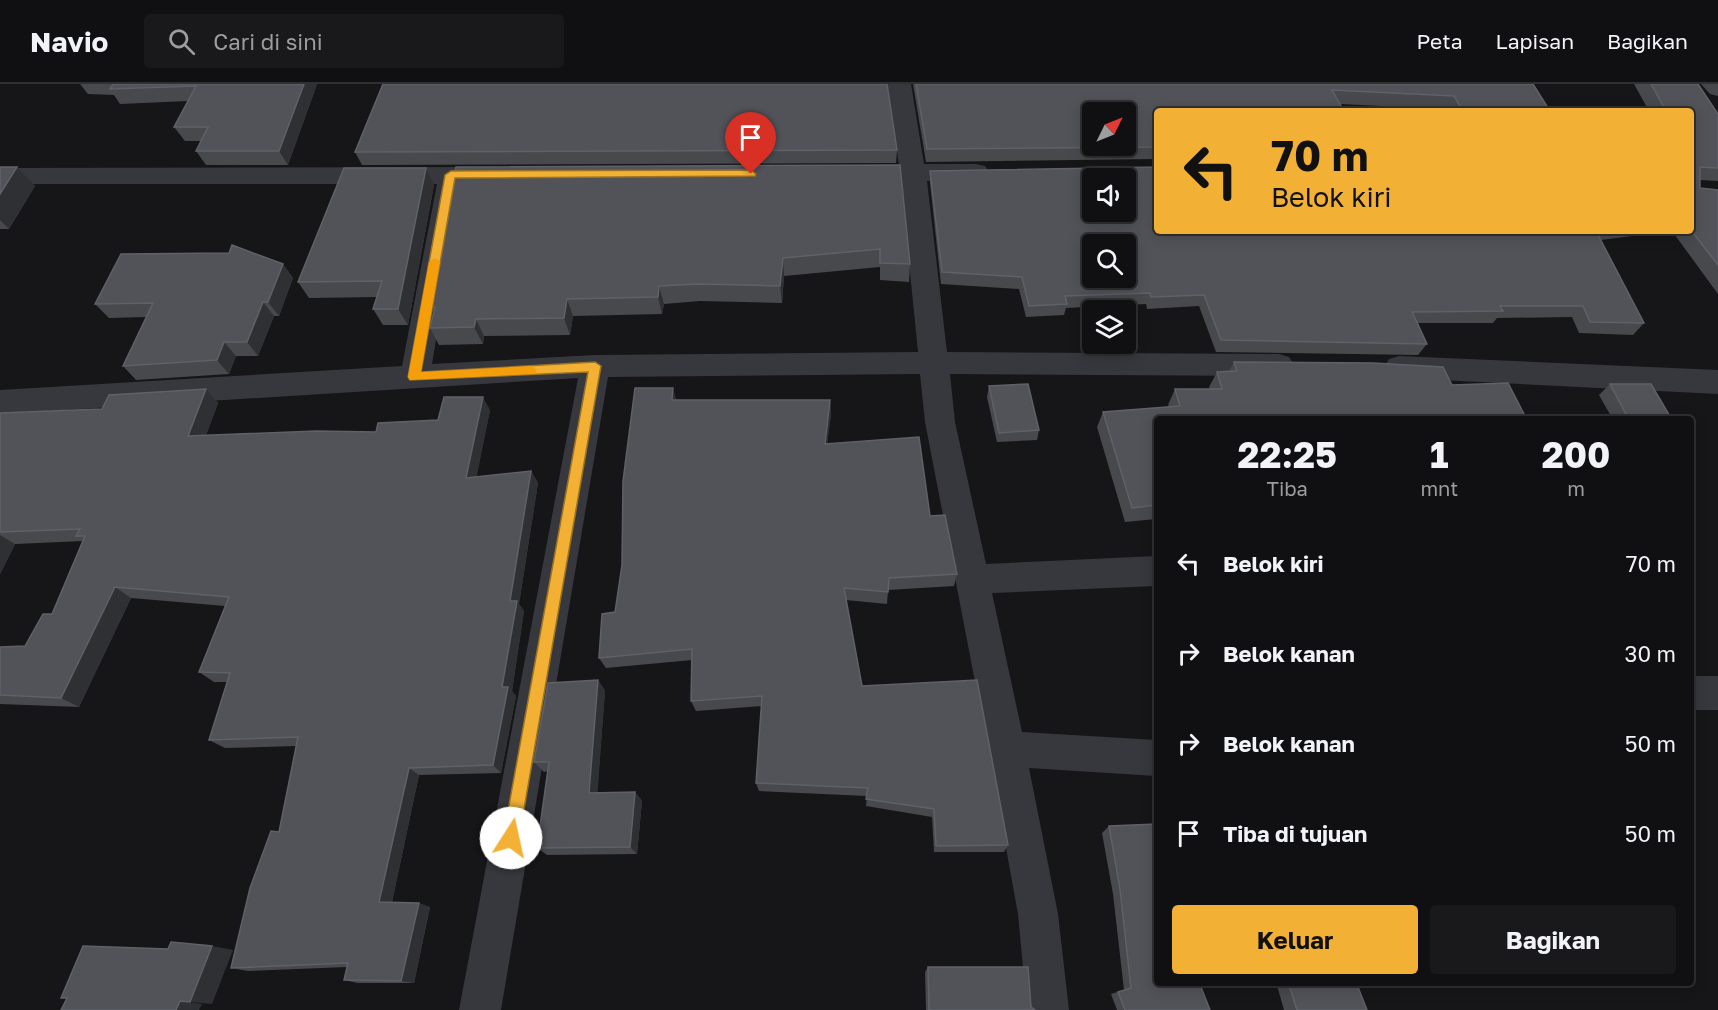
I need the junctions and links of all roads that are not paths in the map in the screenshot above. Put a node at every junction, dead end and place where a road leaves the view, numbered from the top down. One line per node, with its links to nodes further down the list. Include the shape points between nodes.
1 (899, 84): 5 (street)
2 (1713, 84): 3 (main road)
3 (1718, 89)
4 (994, 172): 5 (street)
5 (913, 173): 6 (street); 10 (street)
6 (830, 174)
7 (451, 175): 8 (street); 9 (street); 14 (street)
8 (522, 175)
9 (0, 176)
10 (932, 363): 11 (street); 12 (street); 18 (street)
11 (1302, 365)
12 (595, 366): 14 (street); 23 (street)
13 (1373, 366): 15 (street)
14 (414, 377): 16 (street)
15 (1718, 382)
16 (0, 402)
17 (1154, 571): 18 (street)
18 (972, 579): 21 (street)
19 (1694, 693): 20 (street)
20 (1718, 693)
21 (1008, 749): 22 (street); 24 (street, via 1038,914)
22 (1154, 758)
23 (480, 1010)
24 (1048, 1010)

